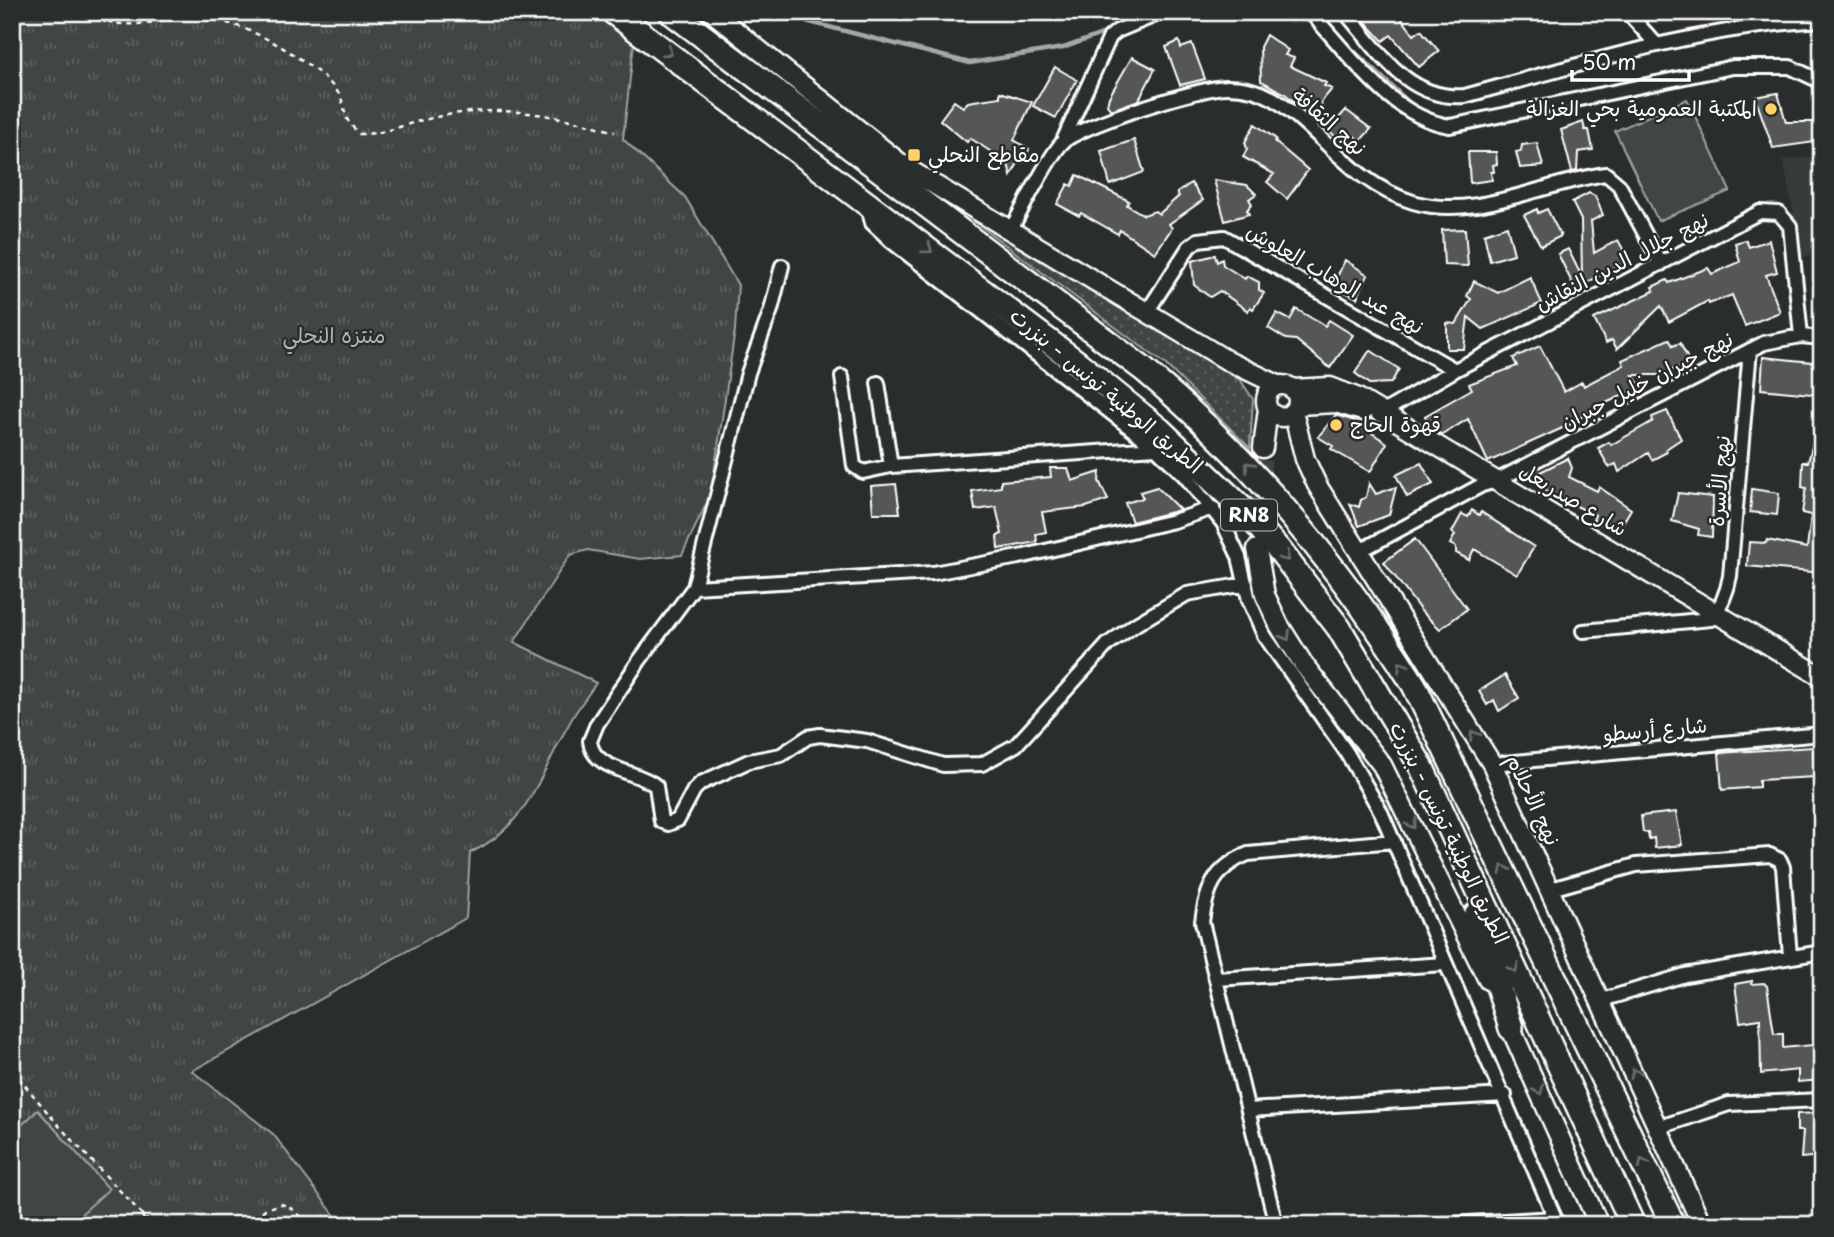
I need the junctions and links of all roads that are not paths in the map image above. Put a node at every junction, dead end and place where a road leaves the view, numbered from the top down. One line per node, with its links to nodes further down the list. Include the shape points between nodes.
1 (613, 12): 12 (highway, الطريق الوطنية تونس - بنزرت / RN8, one-way to 12)
2 (671, 12): 58 (highway, الطريق الوطنية تونس - بنزرت / RN8, one-way to 2, via 1414,685 1371,617 1279,499 1194,412 1143,369)
3 (712, 12): 13 (street, via 886,153)
4 (1163, 12): 11 (street, via 1110,37)
5 (1310, 12): 10 (street, via 1396,102 1430,122 1451,126 1733,66 1790,68)
6 (1345, 12): 9 (street, via 1401,77 1431,94 1449,97)
7 (1627, 12): 9 (street)
8 (1822, 20): 9 (street)
9 (1656, 44)
10 (1822, 82)
11 (1062, 143): 13 (street); 14 (street, نهج الثقافة, via 1099,125 1203,90 1249,88 1299,118 1342,162 1412,202 1467,206 1606,174 1619,185)
12 (867, 202): 25 (street, via 872,223 891,241); 38 (highway, الطريق الوطنية تونس - بنزرت / RN8, one-way to 38, via 1150,422 1246,512 1339,628)
13 (1011, 229): 16 (street)
14 (1661, 264): 17 (street, نهج جلال الدين النقاش, via 1760,212 1779,213 1790,226); 20 (street, نهج جلال الدين النقاش)
15 (782, 266): 33 (street, via 748,373)
16 (1147, 312): 20 (street, نهج عبد الوهاب العلوش, via 1189,247 1198,240 1224,237); 23 (street)
17 (1801, 336): 18 (street, نهج جبران خليل جبران); 19 (street, نهج جبران خليل جبران)
18 (1822, 338)
19 (1750, 350): 28 (street, نهج جبران خليل جبران); 34 (street, نهج الأسرة, via 1730,576 1727,593)
20 (1455, 370): 24 (street, نهج جلال الدين النقاش)
21 (842, 377): 27 (street, via 854,466 867,472)
22 (878, 383): 27 (street)
23 (1283, 400): 24 (street, شارع صدربعل, via 1345,404); 26 (street); 31 (street, نهج الأحلام, via 1313,477)
24 (1378, 415): 28 (street, شارع صدربعل)
25 (1156, 447): 27 (street); 29 (street)
26 (1263, 448)
27 (891, 466)
28 (1489, 483): 31 (street, نهج جبران خليل جبران); 34 (street, شارع صدربعل)
29 (1213, 508): 32 (street, via 1232,538); 33 (street, via 1065,547 933,573)
30 (1257, 549): 48 (street, one-way to 48, via 1265,595 1279,625 1304,665 1382,765)
31 (1358, 552): 40 (street, نهج الأحلام, one-way to 31)
32 (1245, 584): 33 (street, via 1187,594 1136,624 1108,644 1016,745 982,764 943,765 867,741 808,737 781,755 749,761 701,783 678,820 668,824 661,821 656,786 603,762 594,755 590,741 639,661); 41 (street, via 1264,635 1347,753)
33 (694, 587)
34 (1714, 616): 35 (street); 36 (street, شارع صدربعل); 37 (street, شارع صدربعل)
35 (1583, 631)
36 (1822, 677)
37 (1822, 687)
38 (1387, 706): 48 (highway, RN8, via 1480,925); 57 (highway, الطريق الوطنية تونس - بنزرت / RN8, one-way to 57, via 1421,766)
39 (1822, 734): 40 (street, شارع أرسطو)
40 (1492, 764): 42 (street, نهج الأحلام)
41 (1394, 841): 45 (street); 46 (street, via 1248,854 1229,861 1215,876 1203,910)
42 (1550, 890): 44 (street, via 1636,866 1770,855 1783,867); 47 (street, نهج الأحلام)
43 (1822, 952): 44 (street)
44 (1790, 956): 47 (street, via 1685,975)
45 (1445, 964): 46 (street); 49 (street)
46 (1217, 979): 51 (street)
47 (1602, 1000): 52 (street, نهج الأحلام, one-way to 47)
48 (1511, 1028): 56 (street, one-way to 56)
49 (1505, 1094): 51 (street); 53 (street)
50 (1822, 1100): 52 (street, via 1730,1104)
51 (1248, 1110): 54 (street)
52 (1660, 1127): 59 (street, نهج الأحلام)
53 (1557, 1221): 55 (street)
54 (1276, 1225)
55 (1433, 1225)
56 (1599, 1225)
57 (1633, 1225)
58 (1673, 1225)
59 (1702, 1225)

